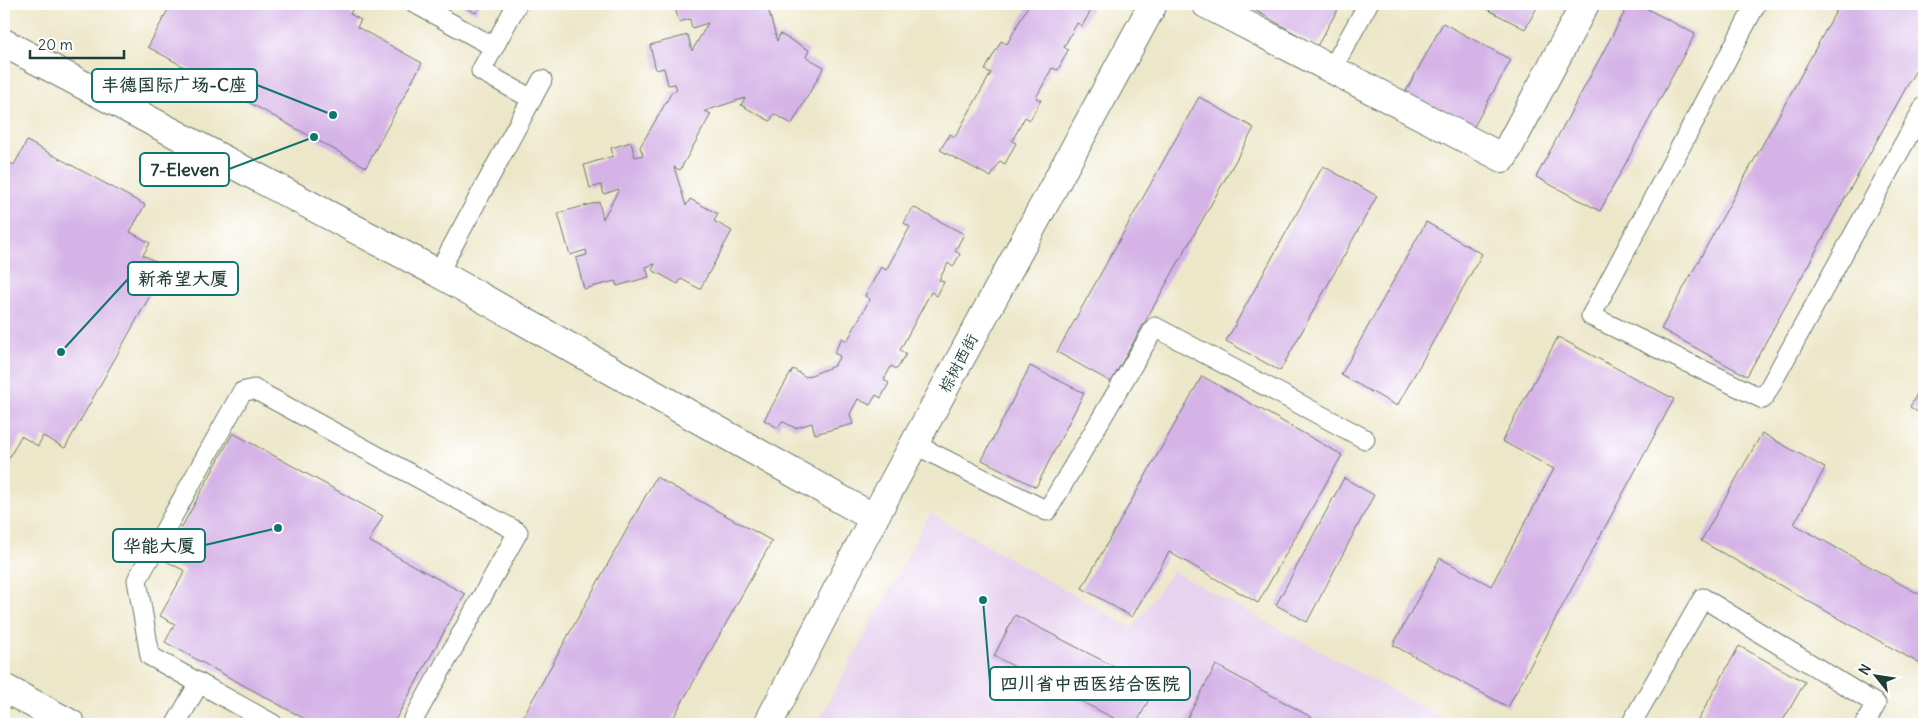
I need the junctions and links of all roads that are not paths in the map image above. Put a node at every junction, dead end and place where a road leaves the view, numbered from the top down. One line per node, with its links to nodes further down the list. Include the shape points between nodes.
1 (416, 4): 9 (lane)
2 (517, 4): 9 (lane)
3 (1153, 4): 16 (street, 棕树西街)
4 (1206, 4): 10 (street)
5 (1368, 4): 10 (lane)
6 (1585, 4): 10 (street, via 1503,158)
7 (1756, 4): 13 (lane, via 1591,316 1762,399)
8 (4, 43): 14 (street)
9 (494, 47): 12 (lane, via 481,71)
10 (1332, 69)
11 (542, 80): 12 (lane)
12 (532, 99): 14 (lane)
13 (1924, 107)
14 (438, 273): 17 (street)
15 (1364, 439): 16 (lane, via 1155,327 1047,511)
16 (914, 444): 17 (street, 棕树西街)
17 (874, 518): 24 (street, 棕树西街)
18 (199, 683): 21 (lane); 22 (lane); 23 (lane, via 150,656 137,580 242,392 254,389 518,532)
19 (4, 688): 20 (street)
20 (71, 724)
21 (176, 724)
22 (273, 724)
23 (411, 724)
24 (768, 724)
25 (1631, 724): 26 (lane, via 1704,598 1876,704)
26 (1865, 724)

